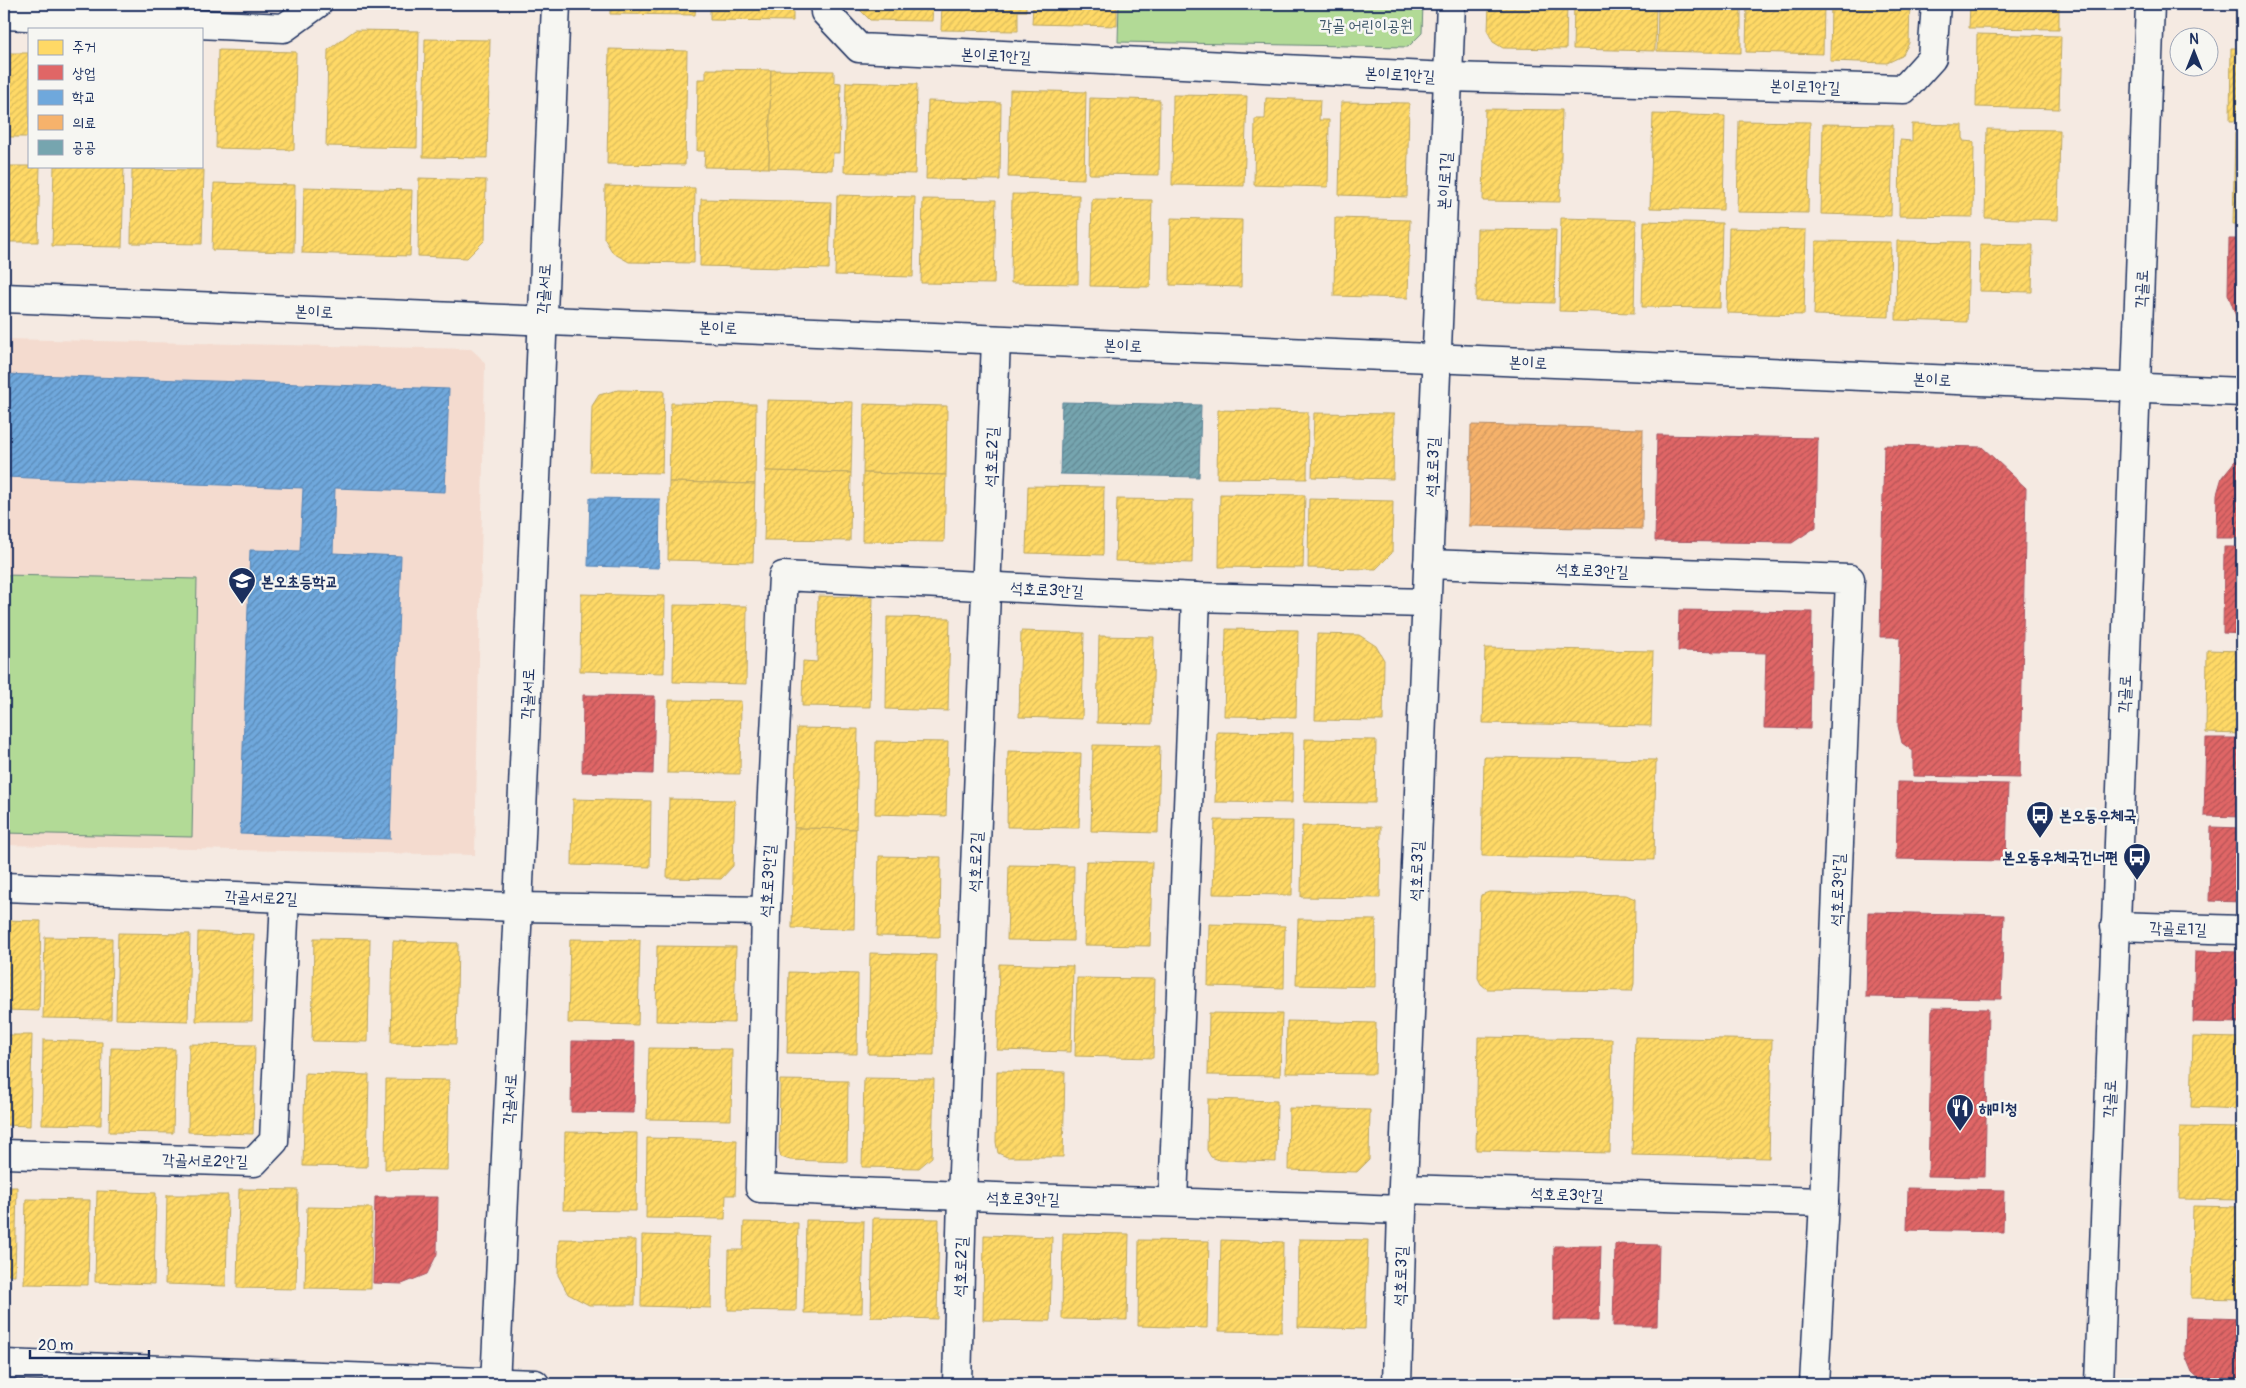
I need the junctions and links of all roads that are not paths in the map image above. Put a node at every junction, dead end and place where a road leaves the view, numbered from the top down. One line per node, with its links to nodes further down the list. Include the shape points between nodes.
1 (317, 4): 7 (street, via 284,28)
2 (556, 4): 11 (street, 각골서로)
3 (825, 4): 9 (street, 본이로1안길, via 825,12 859,48)
4 (1451, 4): 9 (street, 본이로1길)
5 (1936, 4): 9 (street, 본이로1안길, via 1932,58 1904,89)
6 (2150, 4): 14 (street, 각골로)
7 (64, 11): 8 (street)
8 (4, 15)
9 (1448, 77): 13 (street, 본이로1길)
10 (4, 298): 11 (street, 본이로)
11 (542, 320): 12 (street, 본이로); 22 (street, 각골서로)
12 (996, 340): 13 (street, 본이로); 17 (street, 석호로2길)
13 (1436, 358): 14 (street, 본이로); 16 (street, 석호로3길)
14 (2137, 388): 15 (street, 본이로); 24 (street, 각골로)
15 (2242, 392)
16 (1428, 564): 19 (street, 석호로3길); 30 (street, 석호로3안길, via 1850,579)
17 (986, 585): 18 (street, 석호로3안길); 23 (street, 석호로3안길, via 783,576); 27 (street, 석호로2길)
18 (1196, 596): 19 (street, 석호로3안길); 29 (street)
19 (1426, 603): 28 (street, 석호로3길)
20 (4, 887): 21 (street, 각골서로2길)
21 (285, 898): 22 (street, 각골서로2길); 26 (street, 각골서로2안길, via 274,1141 254,1162)
22 (518, 907): 23 (street, 각골서로2길); 32 (street, 각골서로)
23 (766, 911): 27 (street, 석호로3안길, via 760,1188)
24 (2115, 926): 25 (street, 각골로1길); 37 (street, 각골로)
25 (2242, 930)
26 (4, 1154)
27 (962, 1197): 29 (street, 석호로3안길); 34 (street, 석호로2길)
28 (1403, 1199): 29 (street, 석호로3안길); 30 (street, 석호로3안길); 35 (street, 석호로3길)
29 (1173, 1201)
30 (1824, 1202): 36 (street)
31 (4, 1364): 32 (street)
32 (495, 1384): 33 (street)
33 (536, 1384)
34 (957, 1384)
35 (1397, 1384)
36 (1814, 1384)
37 (2099, 1384)

